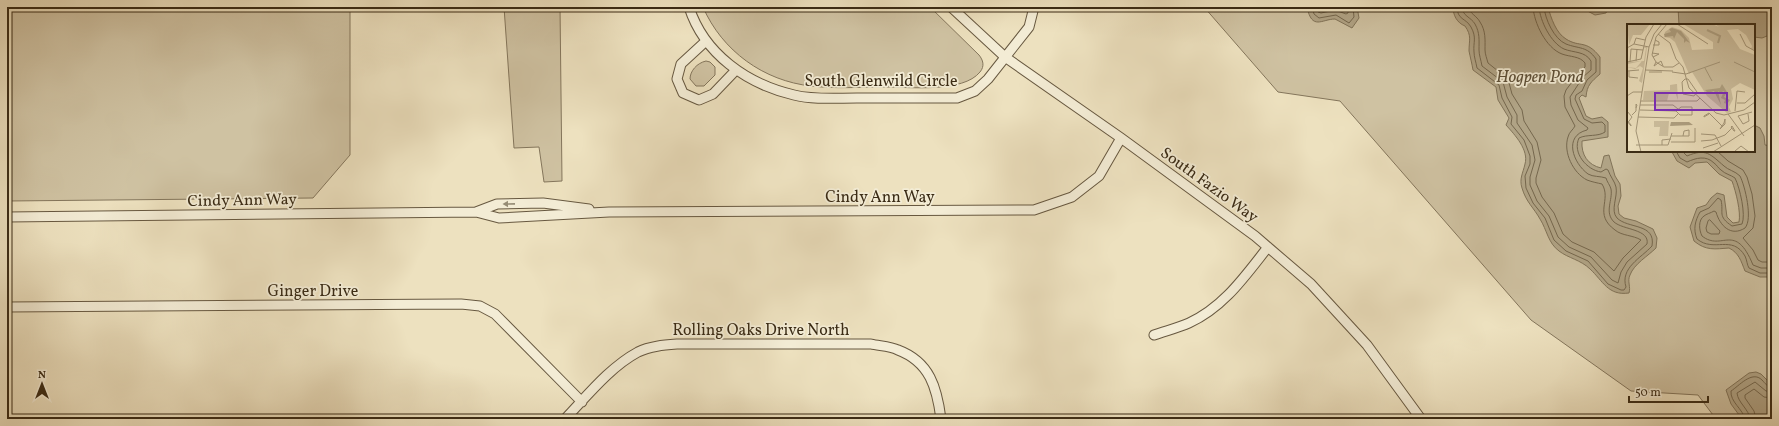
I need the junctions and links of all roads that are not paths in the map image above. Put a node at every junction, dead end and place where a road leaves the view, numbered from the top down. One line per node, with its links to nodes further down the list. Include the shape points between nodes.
1 (951, 7): 5 (street, South Fazio Way)
2 (1034, 7): 5 (street, South Glenwild Circle, via 1029,27)
3 (690, 8): 4 (street, South Glenwild Circle)
4 (706, 41): 6 (street, South Glenwild Circle); 6 (street, via 681,64 677,79 683,93 699,100 713,94)
5 (1005, 57): 6 (street, South Glenwild Circle, via 988,80 958,98 813,98 768,86); 7 (street, South Fazio Way)
6 (736, 70)
7 (1121, 138): 9 (street, Cindy Ann Way, via 1099,176 1072,197 1034,210); 11 (street, South Fazio Way)
8 (476, 212): 9 (street, Cindy Ann Way, via 499,218); 9 (street, Cindy Ann Way, one-way to 8, via 543,203 497,204); 10 (street, Cindy Ann Way)
9 (609, 212)
10 (7, 217)
11 (1268, 247): 13 (street, via 1226,299 1189,323); 17 (street, South Fazio Way, via 1311,284 1367,345)
12 (7, 307): 14 (street, Ginger Drive, via 453,304 480,306 495,314)
13 (1154, 335)
14 (582, 402): 15 (street, Rolling Oaks Drive North); 16 (street, Rolling Oaks Drive North, via 619,364 639,352 659,346 871,344 897,349 912,357 926,370 934,384)
15 (565, 419)
16 (941, 419)
17 (1421, 419)

